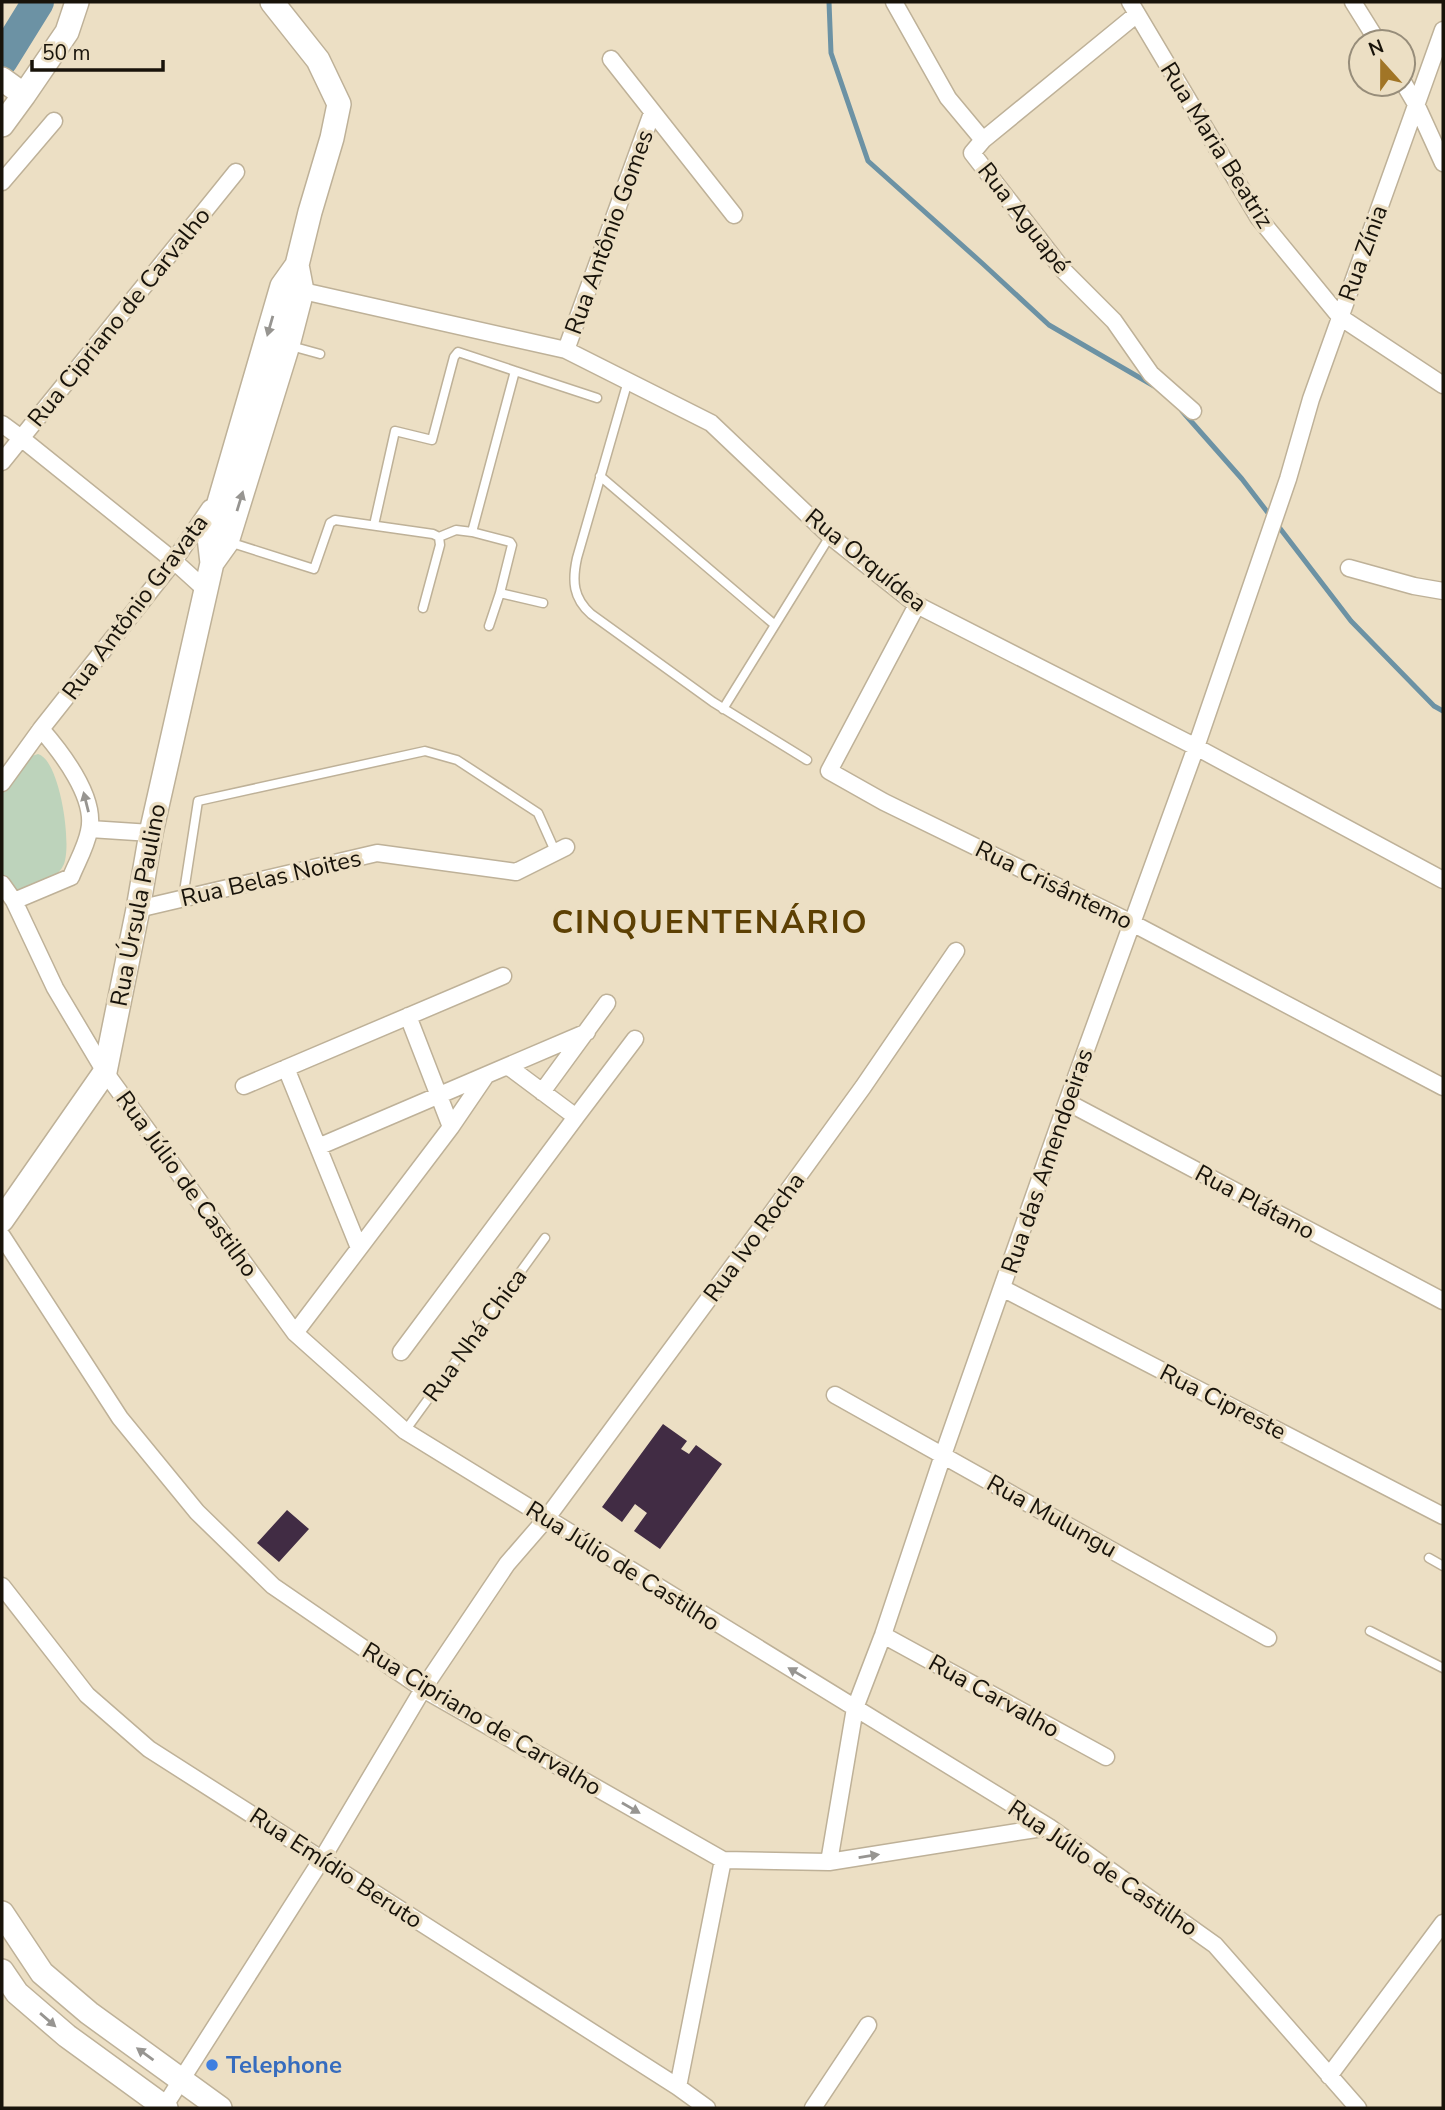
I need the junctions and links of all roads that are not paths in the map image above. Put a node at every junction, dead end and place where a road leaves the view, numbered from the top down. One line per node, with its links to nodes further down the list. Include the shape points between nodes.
1 (77, 2): 9 (street, via 67,32)
2 (272, 2): 20 (street, Rua Úrsula Paulino, via 318,60 339,104)
3 (894, 2): 15 (street, via 948,98)
4 (1353, 2): 6 (street)
5 (1133, 8): 15 (street, Rua Aguapé); 21 (street, Rua Maria Beatriz, via 1258,217)
6 (1369, 28)
7 (1443, 30): 11 (street, Rua Zínia)
8 (611, 59): 12 (street)
9 (15, 89): 14 (street)
10 (1412, 98): 11 (street)
11 (1417, 106): 16 (street); 21 (street, Rua Zínia)
12 (652, 113): 19 (street); 23 (street, Rua Antônio Gomes)
13 (54, 121): 18 (street)
14 (2, 125)
15 (983, 140): 29 (street, Rua Aguapé, via 972,153 1063,270 1114,321 1151,374)
16 (1443, 163)
17 (236, 172): 31 (street, Rua Cipriano de Carvalho)
18 (2, 182)
19 (734, 215)
20 (292, 288): 22 (street, Rua Úrsula Paulino); 23 (street, Rua Orquídea); 34 (street, Rua Úrsula Paulino, one-way to 34)
21 (1339, 317): 27 (street, Rua Maria Beatriz); 48 (street, Rua Zínia)
22 (288, 345): 24 (lane); 39 (street, Rua Úrsula Paulino, one-way to 22)
23 (566, 350): 26 (street, Rua Orquídea)
24 (320, 354)
25 (515, 371): 28 (lane); 35 (lane, via 458,352 432,440 395,431); 36 (lane)
26 (628, 381): 33 (lane); 37 (street, Rua Orquídea, via 711,423)
27 (1443, 385)
28 (597, 398)
29 (1193, 411)
30 (2, 425): 31 (street)
31 (21, 438): 32 (street, Rua Cipriano de Carvalho); 40 (street)
32 (2, 462)
33 (600, 477): 49 (lane); 51 (lane, via 576,558 573,582 579,601)
34 (225, 482): 39 (street, Rua Úrsula Paulino); 40 (street, Rua Antônio Gravata)
35 (374, 525): 38 (lane); 39 (lane, via 332,521 314,569)
36 (472, 532): 38 (lane, via 456,530); 44 (lane, via 512,545)
37 (830, 536): 46 (street, Rua Orquídea); 49 (lane)
38 (439, 537): 47 (lane)
39 (218, 539): 42 (street, Rua Úrsula Paulino)
40 (174, 561): 42 (street); 52 (street, Rua Antônio Gravata)
41 (1349, 568): 43 (street)
42 (206, 590): 57 (street, Rua Úrsula Paulino)
43 (1443, 591)
44 (500, 593): 45 (lane); 50 (lane)
45 (543, 603)
46 (917, 605): 53 (street, Rua Orquídea); 64 (street, Rua Crisântemo, via 830,771)
47 (423, 608)
48 (1242, 614): 53 (street, Rua das Amendoeiras)
49 (775, 625): 51 (lane)
50 (489, 626)
51 (723, 709): 54 (lane)
52 (41, 729): 55 (street, Rua Antônio Gravata); 56 (street, one-way to 52, via 87,797)
53 (1196, 747): 59 (street, Rua Orquídea); 64 (street, Rua das Amendoeiras)
54 (807, 760)
55 (2, 783)
56 (90, 829): 57 (street); 62 (street, via 71,877)
57 (151, 833): 63 (street, Rua Úrsula Paulino)
58 (560, 849): 61 (street, Rua Belas Noites, via 516,872 377,853); 61 (lane, via 538,813 457,760 425,751 198,801)
59 (1443, 880)
60 (2, 884): 62 (street, Rua Júlio de Castilho)
61 (183, 898): 63 (street, Rua Belas Noites)
62 (14, 901): 73 (street, Rua Júlio de Castilho, via 55,988)
63 (138, 909): 73 (street, Rua Úrsula Paulino)
64 (1132, 923): 76 (street, Rua Crisântemo); 79 (street, Rua das Amendoeiras)
65 (956, 951): 95 (street, Rua Ivo Rocha, via 855,1099)
66 (503, 975): 68 (street)
67 (607, 1003): 69 (street)
68 (408, 1016): 72 (street); 78 (street)
69 (587, 1032): 71 (street); 77 (street)
70 (635, 1039): 80 (street)
71 (509, 1067): 74 (street); 77 (street)
72 (286, 1068): 75 (street); 82 (street)
73 (105, 1072): 83 (street, Rua Úrsula Paulino); 89 (street, Rua Júlio de Castilho)
74 (485, 1077): 78 (street); 81 (street)
75 (244, 1086)
76 (1443, 1087)
77 (542, 1092): 80 (street)
78 (439, 1097): 81 (street); 82 (street)
79 (1067, 1102): 87 (street, Rua das Amendoeiras); 88 (street, Rua Plátano)
80 (576, 1117): 90 (street)
81 (451, 1127): 86 (street)
82 (318, 1147): 86 (street)
83 (2, 1220)
84 (2, 1236): 103 (street, Rua Cipriano de Carvalho, via 120,1418 197,1512 273,1586)
85 (545, 1238): 92 (lane, Rua Nhá Chica)
86 (359, 1248): 89 (street)
87 (1002, 1288): 93 (street, Rua das Amendoeiras); 94 (street, Rua Cipreste)
88 (1443, 1301)
89 (295, 1333): 92 (street, Rua Júlio de Castilho)
90 (401, 1352)
91 (835, 1395): 93 (street, Rua Mulungu)
92 (405, 1431): 95 (street, Rua Júlio de Castilho)
93 (943, 1455): 100 (street, Rua das Amendoeiras); 101 (street, Rua Mulungu)
94 (1443, 1516)
95 (546, 1519): 103 (street, Rua Ivo Rocha, via 507,1564); 104 (street, Rua Júlio de Castilho, one-way to 95)
96 (1429, 1558): 97 (lane)
97 (1443, 1566)
98 (2, 1586): 107 (street, Rua Emídio Beruto, via 86,1695 149,1749)
99 (1370, 1631): 102 (lane)
100 (883, 1635): 104 (street, Rua das Amendoeiras); 105 (street, Rua Carvalho)
101 (1268, 1638)
102 (1443, 1668)
103 (423, 1689): 107 (street, Rua Ivo Rocha); 108 (street, Rua Cipriano de Carvalho, one-way to 108)
104 (855, 1708): 106 (street, Rua Júlio de Castilho); 109 (street, Rua das Amendoeiras)
105 (1106, 1757)
106 (1049, 1827): 109 (street, Rua Cipriano de Carvalho, one-way to 106); 114 (street, Rua Júlio de Castilho, via 1214,1945)
107 (322, 1859): 115 (street, Rua Ivo Rocha); 116 (street, Rua Emídio Beruto)
108 (723, 1860): 109 (street, Rua Cipriano de Carvalho); 116 (street)
109 (829, 1862)
110 (2, 1913): 115 (street, one-way to 110, via 89,2014 42,1973)
111 (1441, 1933): 114 (street)
112 (2, 1971): 117 (street, one-way to 117, via 17,1993 67,2036)
113 (868, 2025): 120 (street)
114 (1329, 2076): 121 (street, Rua Júlio de Castilho)
115 (182, 2081): 117 (street, Rua Ivo Rocha); 118 (street)
116 (678, 2087): 119 (street, Rua Emídio Beruto)
117 (165, 2108)
118 (220, 2108)
119 (706, 2108)
120 (813, 2108)
121 (1358, 2108)

